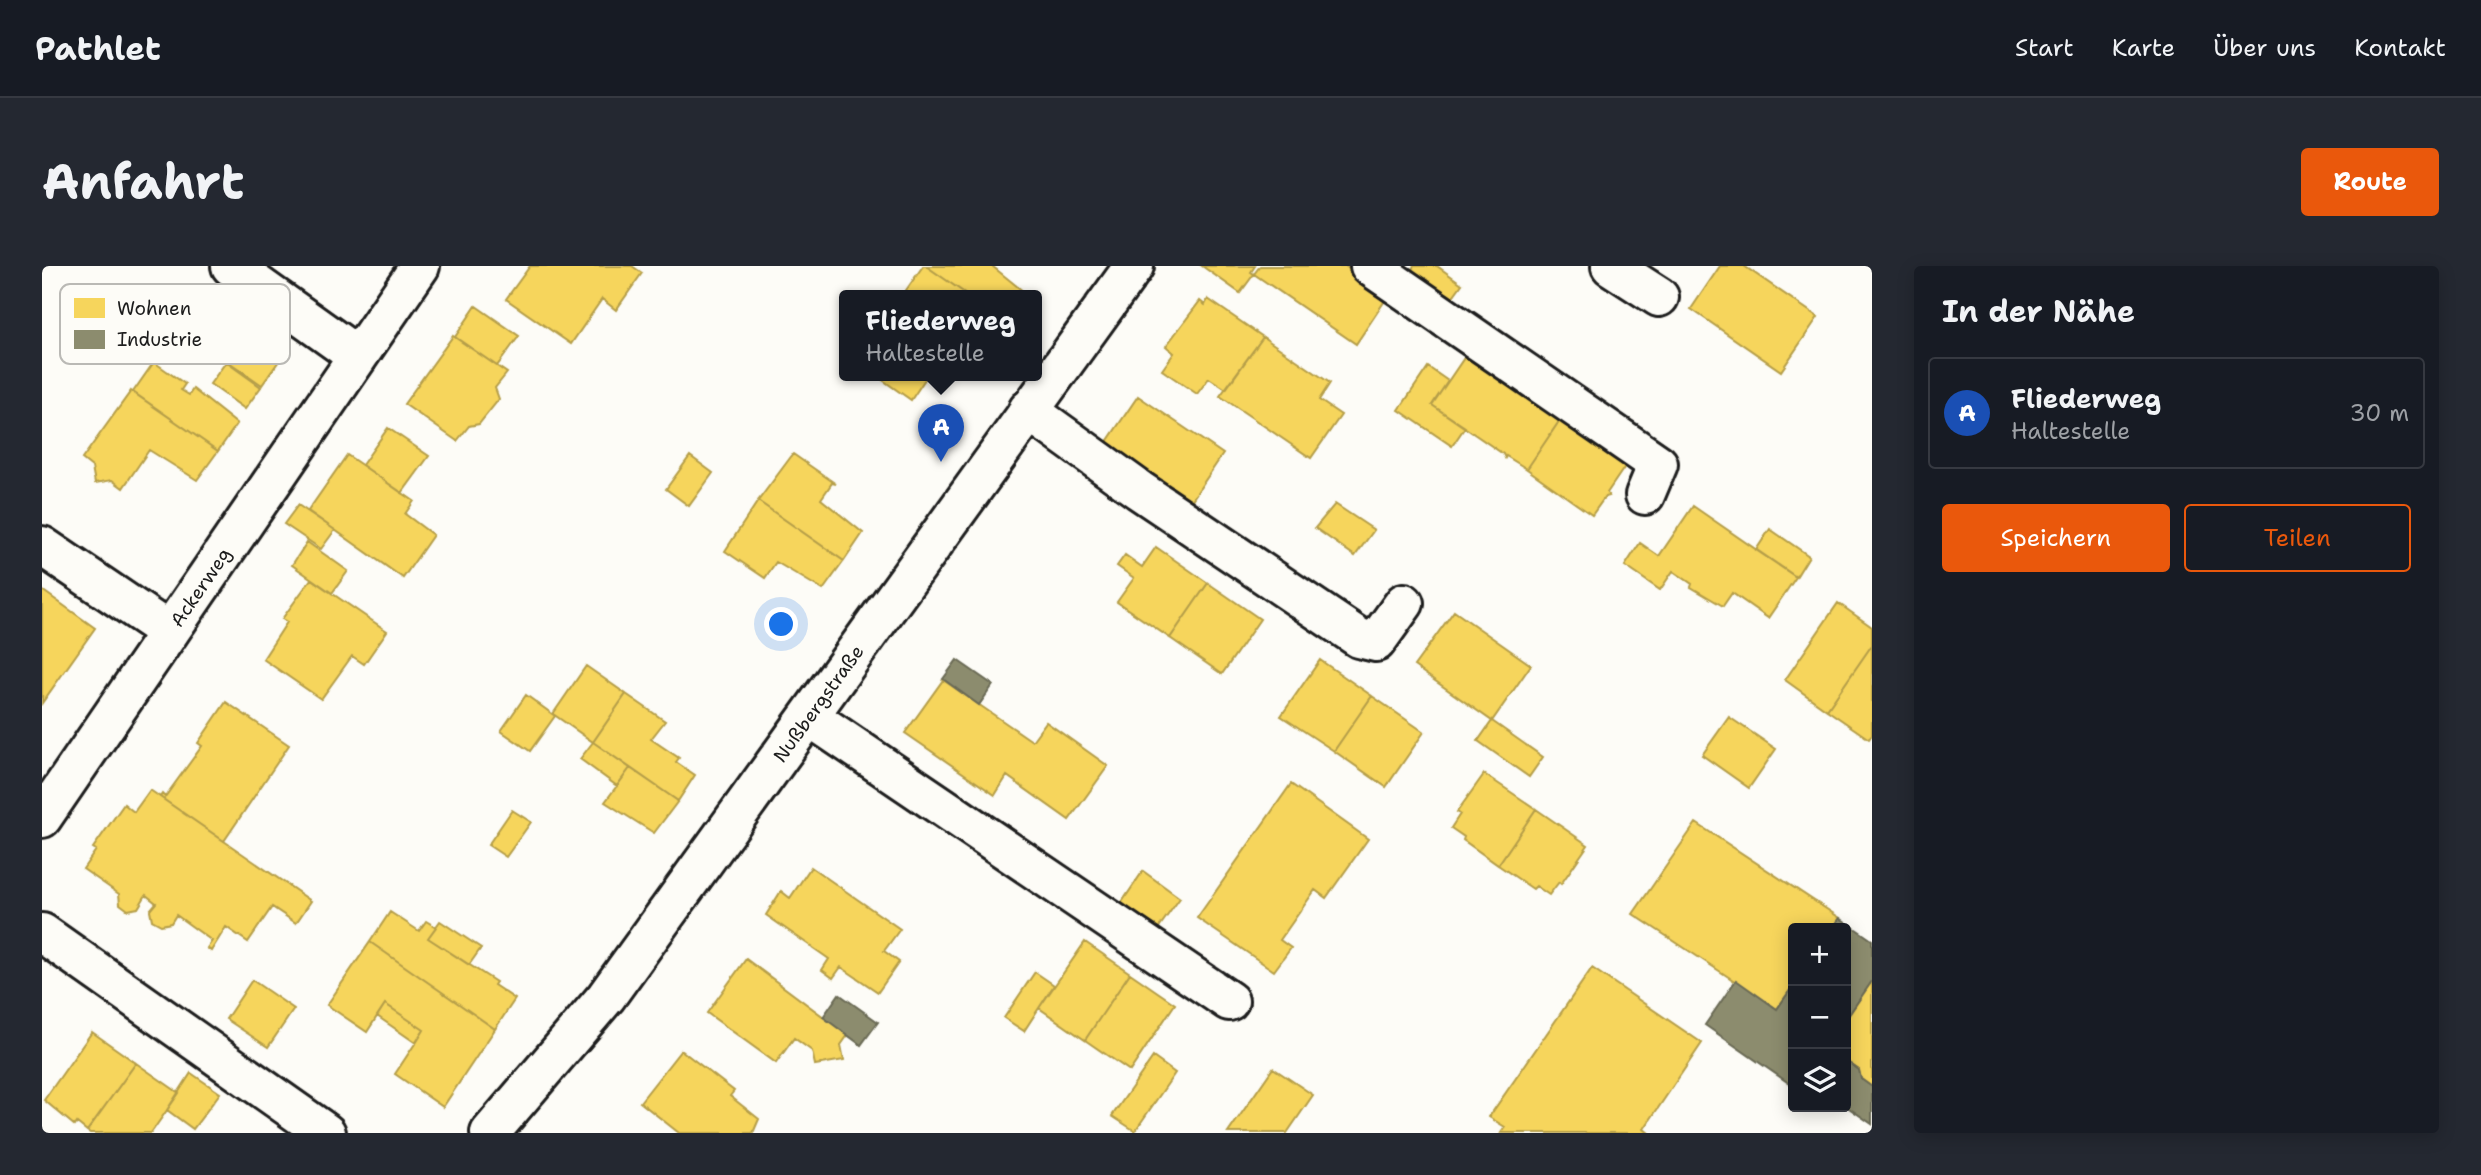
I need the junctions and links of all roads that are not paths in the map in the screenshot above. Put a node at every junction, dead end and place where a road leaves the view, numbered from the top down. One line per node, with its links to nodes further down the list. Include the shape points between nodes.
1 (231, 266): 6 (street)
2 (420, 266): 9 (street, Ackerweg)
3 (1134, 266): 10 (street, Nußbergstraße)
4 (1370, 266): 11 (street, via 1658,464)
5 (1611, 266): 7 (street)
6 (256, 284)
7 (1660, 298)
8 (290, 308): 9 (street)
9 (357, 356): 14 (street, Ackerweg)
10 (1028, 410): 13 (street, via 1359,638 1376,642); 15 (street, Nußbergstraße)
11 (1645, 495)
12 (42, 546): 14 (street)
13 (1404, 603)
14 (169, 632): 16 (street, Ackerweg)
15 (810, 717): 18 (street); 20 (street, Nußbergstraße, via 606,997)
16 (42, 818)
17 (42, 933): 19 (street)
18 (1229, 1001)
19 (326, 1133)
20 (490, 1133)

